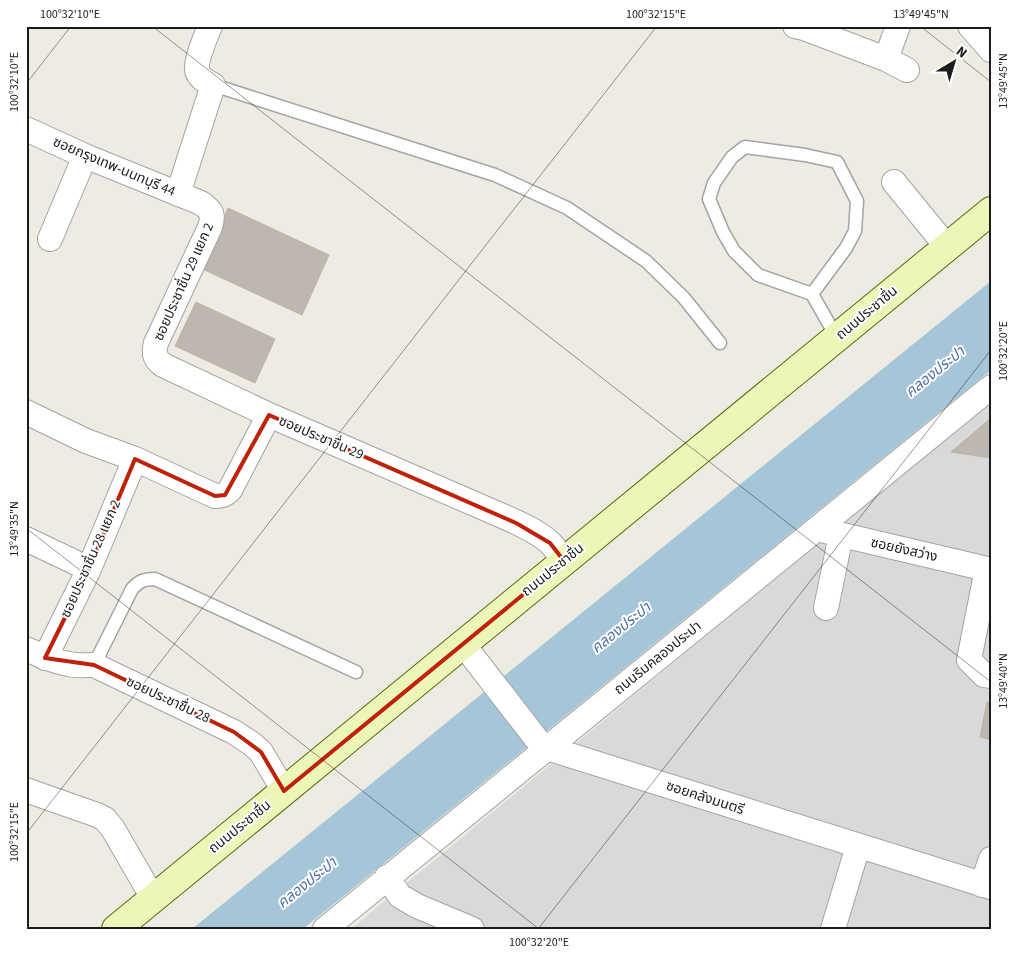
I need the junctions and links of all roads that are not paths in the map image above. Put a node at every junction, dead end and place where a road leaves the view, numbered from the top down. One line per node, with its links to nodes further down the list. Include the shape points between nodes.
1 (210, 26): 6 (street, via 196,69 206,82)
2 (898, 26): 4 (street, via 896,65)
3 (970, 26): 5 (street)
4 (801, 27)
5 (991, 50)
6 (213, 85): 10 (street); 17 (lane, via 495,175 567,208 646,261 684,298)
7 (26, 129): 8 (street, ซอยกรุงเทพ-นนทบุรี 44)
8 (86, 156): 10 (street, ซอยกรุงเทพ-นนทบุรี 44); 13 (street)
9 (894, 182): 14 (street)
10 (178, 194): 11 (street, ซอยกรุงเทพ-นนทบุรี 44)
11 (201, 203): 20 (street, ซอยประชาชื่น 29 แยก 2, via 212,213 210,227 156,343 156,360)
12 (991, 211): 14 (main road, ถนนประชาชื่น)
13 (50, 239)
14 (947, 247): 16 (main road, ถนนประชาชื่น)
15 (812, 294): 15 (lane, via 758,275 734,251 723,232 709,199 714,183 732,157 744,147 837,162 857,201 855,232); 16 (lane)
16 (837, 338): 25 (main road, ถนนประชาชื่น)
17 (720, 343)
18 (991, 387): 22 (street, ถนนริมคลองประปา)
19 (26, 412): 21 (street, ซอยประชาชื่น 29, via 86,441)
20 (269, 415): 21 (street, ซอยประชาชื่น 29, via 225,495 216,496); 25 (street, ซอยประชาชื่น 29, via 516,523 540,535)
21 (135, 459): 26 (street, ซอยประชาชื่น 28 แยก 2)
22 (817, 529): 23 (street, ซอยยังสว่าง); 34 (street, ถนนริมคลองประปา)
23 (840, 535): 27 (street, ซอยยังสว่าง); 28 (street)
24 (26, 539): 26 (street)
25 (564, 561): 29 (main road, ถนนประชาชื่น)
26 (89, 569): 30 (street, ซอยประชาชื่น 28 แยก 2)
27 (989, 570): 33 (street, via 969,660 984,675)
28 (826, 608)
29 (463, 644): 34 (street); 36 (main road, ถนนประชาชื่น)
30 (36, 653): 31 (street, ซอยประชาชื่น 28, via 70,664)
31 (94, 665): 32 (lane, via 132,589 138,582 155,579); 36 (street, ซอยประชาชื่น 28, via 246,740 261,752)
32 (356, 672)
33 (991, 676)
34 (543, 744): 37 (street, ซอยคลังมนตรี); 39 (street, ถนนริมคลองประปา)
35 (26, 790): 41 (street, via 105,819)
36 (284, 791): 41 (main road, ถนนประชาชื่น)
37 (858, 846): 40 (street, ซอยคลังมนตรี); 45 (street)
38 (991, 858): 40 (street)
39 (387, 877): 42 (street, via 400,896); 44 (street, ถนนริมคลองประปา)
40 (987, 886)
41 (153, 898): 43 (main road, ถนนประชาชื่น)
42 (463, 927)
43 (116, 929)
44 (325, 929)
45 (833, 929)

